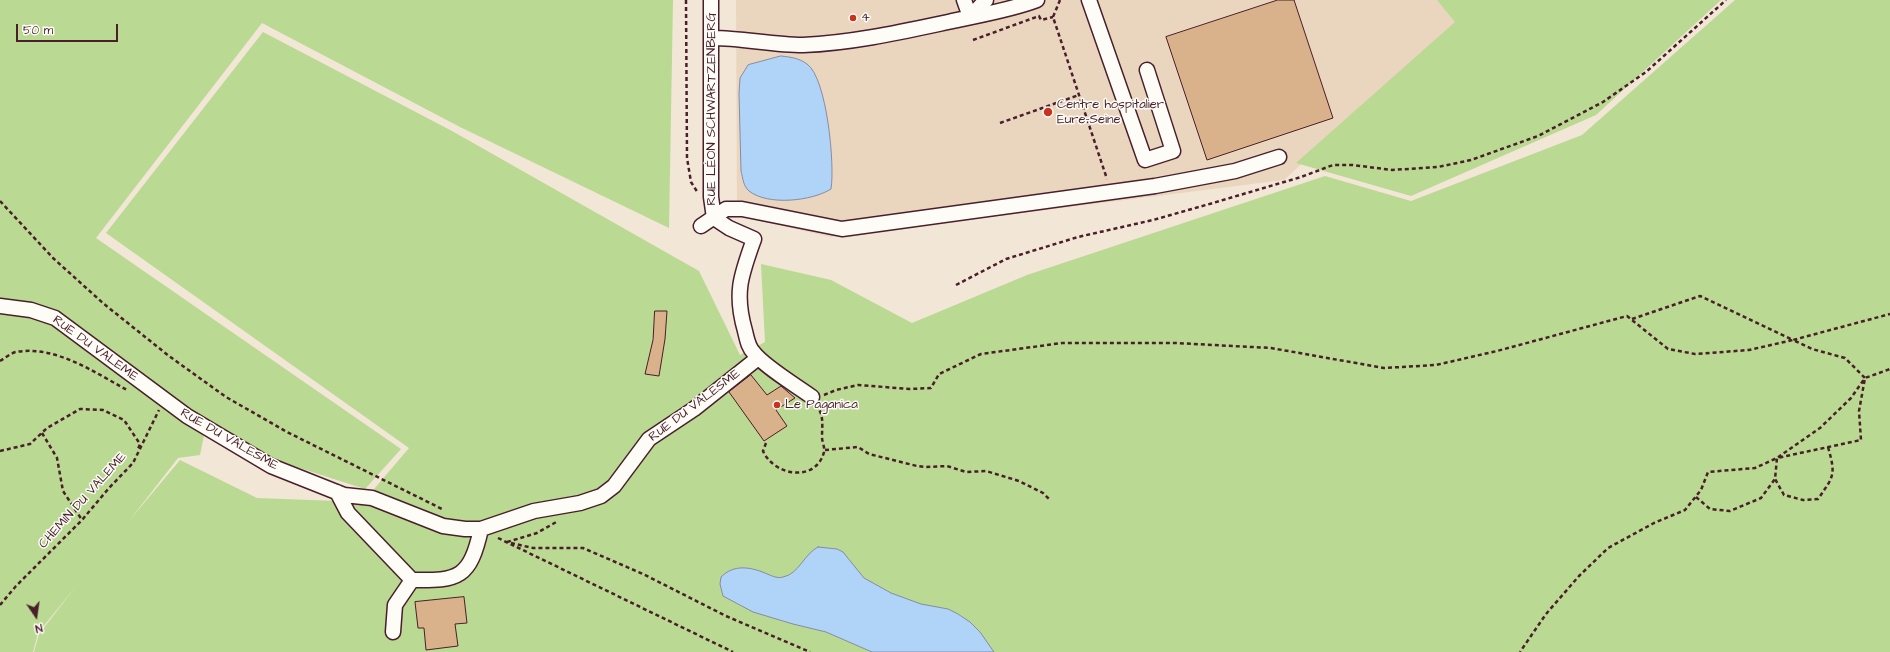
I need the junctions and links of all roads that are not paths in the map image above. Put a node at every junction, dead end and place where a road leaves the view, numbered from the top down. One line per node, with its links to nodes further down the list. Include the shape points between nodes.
1 (711, 0): 7 (street, RUE LÉON SCHWARTZENBERG)
2 (964, 0): 6 (street)
3 (986, 0): 6 (street)
4 (1037, 0): 6 (street)
5 (1093, 3): 8 (street, via 1145,160 1173,150)
6 (970, 17): 7 (street, via 804,44 766,44)
7 (712, 38): 10 (street, RUE LÉON SCHWARTZENBERG, via 711,197)
8 (1147, 70)
9 (1280, 157): 10 (street, via 1235,171 1155,186 842,229 742,209 726,209)
10 (714, 218): 11 (street); 13 (street, via 754,239 739,272 739,313 749,346)
11 (701, 226)
12 (0, 306): 14 (street, RUE DU VALEME, via 31,310 55,318)
13 (758, 358): 15 (street); 17 (street, RUE DU VALESME, via 694,409 649,439 614,486 601,496 580,503 534,511)
14 (161, 398): 16 (street, RUE DU VALESME, via 254,458)
15 (812, 398)
16 (337, 492): 17 (street, RUE DU VALESME, via 372,498 443,526); 18 (street, via 348,513)
17 (482, 529): 18 (street, via 467,568 461,573 441,581)
18 (412, 580): 19 (street, via 395,606)
19 (393, 632)

